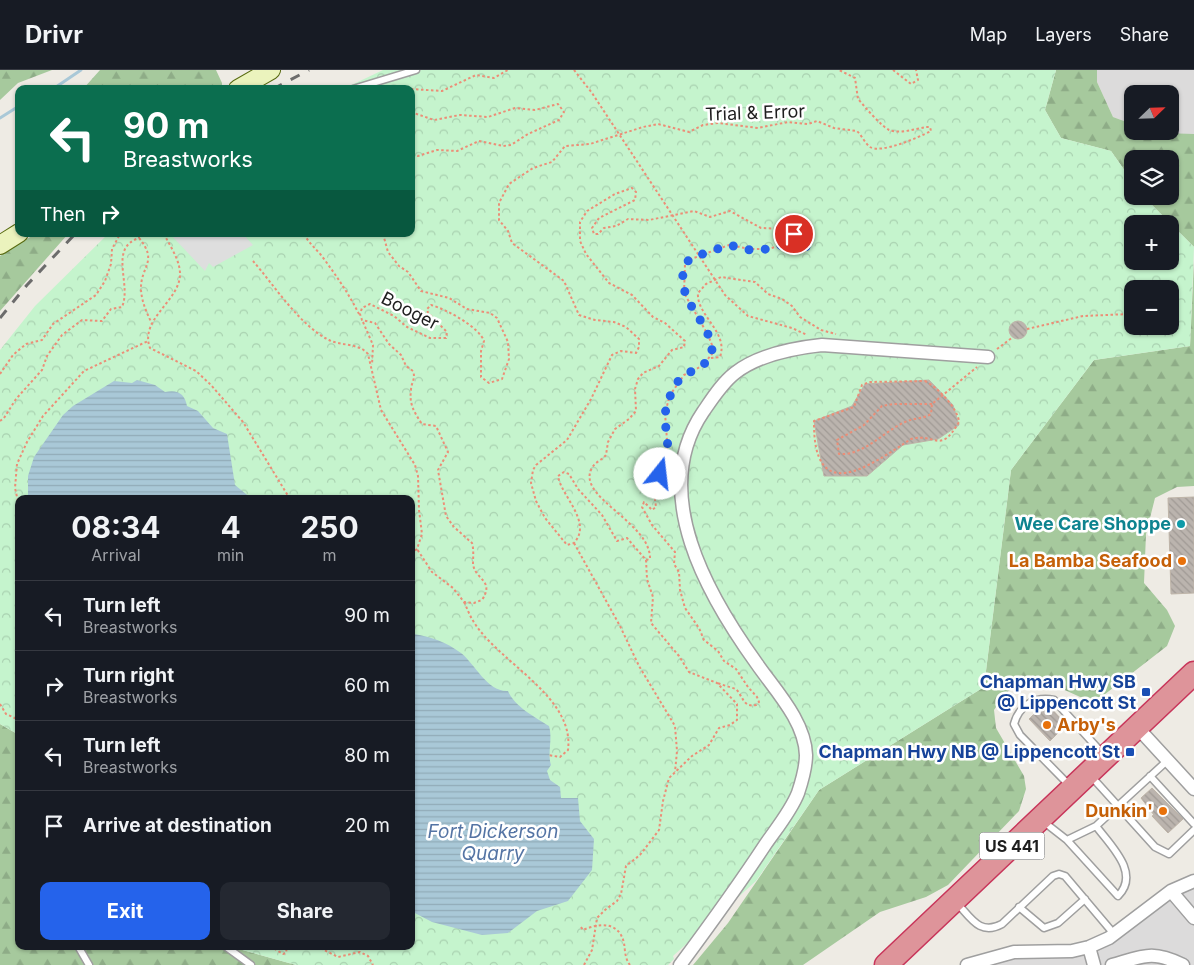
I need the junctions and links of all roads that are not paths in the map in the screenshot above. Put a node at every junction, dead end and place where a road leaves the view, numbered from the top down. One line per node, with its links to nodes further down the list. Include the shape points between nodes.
1 (271, 70): 3 (street)
2 (416, 70): 4 (lane)
3 (245, 85)
4 (366, 85)
5 (15, 236): 6 (street)
6 (0, 245)
7 (988, 357): 34 (street, via 822,345 780,353 735,373 696,422 682,471 680,496 685,519 704,575 738,638 792,716 801,733 806,754 798,794 787,813)
8 (1194, 673): 9 (highway, US 441)
9 (1137, 727): 10 (highway, US 441); 11 (street)
10 (1106, 757): 12 (highway, US 441); 14 (lane, via 1054,700 1034,699 1020,711 1014,724 1020,735)
11 (1168, 760): 13 (lane); 15 (street)
12 (1088, 773): 14 (highway, US 441); 16 (lane)
13 (1150, 776): 16 (lane); 18 (lane)
14 (1072, 789): 17 (highway, US 441)
15 (1194, 789)
16 (1117, 805): 19 (lane); 20 (lane, via 1155,847 1169,854)
17 (1041, 818): 21 (lane); 25 (highway, US 441)
18 (1194, 824)
19 (1096, 826): 21 (lane); 21 (lane, via 1124,863 1126,889 1118,896)
20 (1194, 830)
21 (1066, 840)
22 (1194, 881): 23 (street)
23 (1171, 891): 27 (street); 28 (street)
24 (1085, 899): 26 (lane, via 1050,928 1039,926); 26 (lane, via 1066,876 1059,874 1052,876); 28 (lane)
25 (954, 900): 26 (lane, via 977,926 984,929 1002,924); 35 (highway, US 441)
26 (1019, 907)
27 (1194, 918)
28 (1114, 934): 29 (street)
29 (1089, 947): 36 (street, via 1072,951 1014,952); 37 (street)
30 (80, 950): 32 (lane)
31 (231, 950): 33 (lane)
32 (89, 965)
33 (252, 965)
34 (680, 965)
35 (886, 965)
36 (967, 965)
37 (1094, 965)
38 (1112, 965): 39 (street, via 1144,956 1162,955)
39 (1183, 965)

